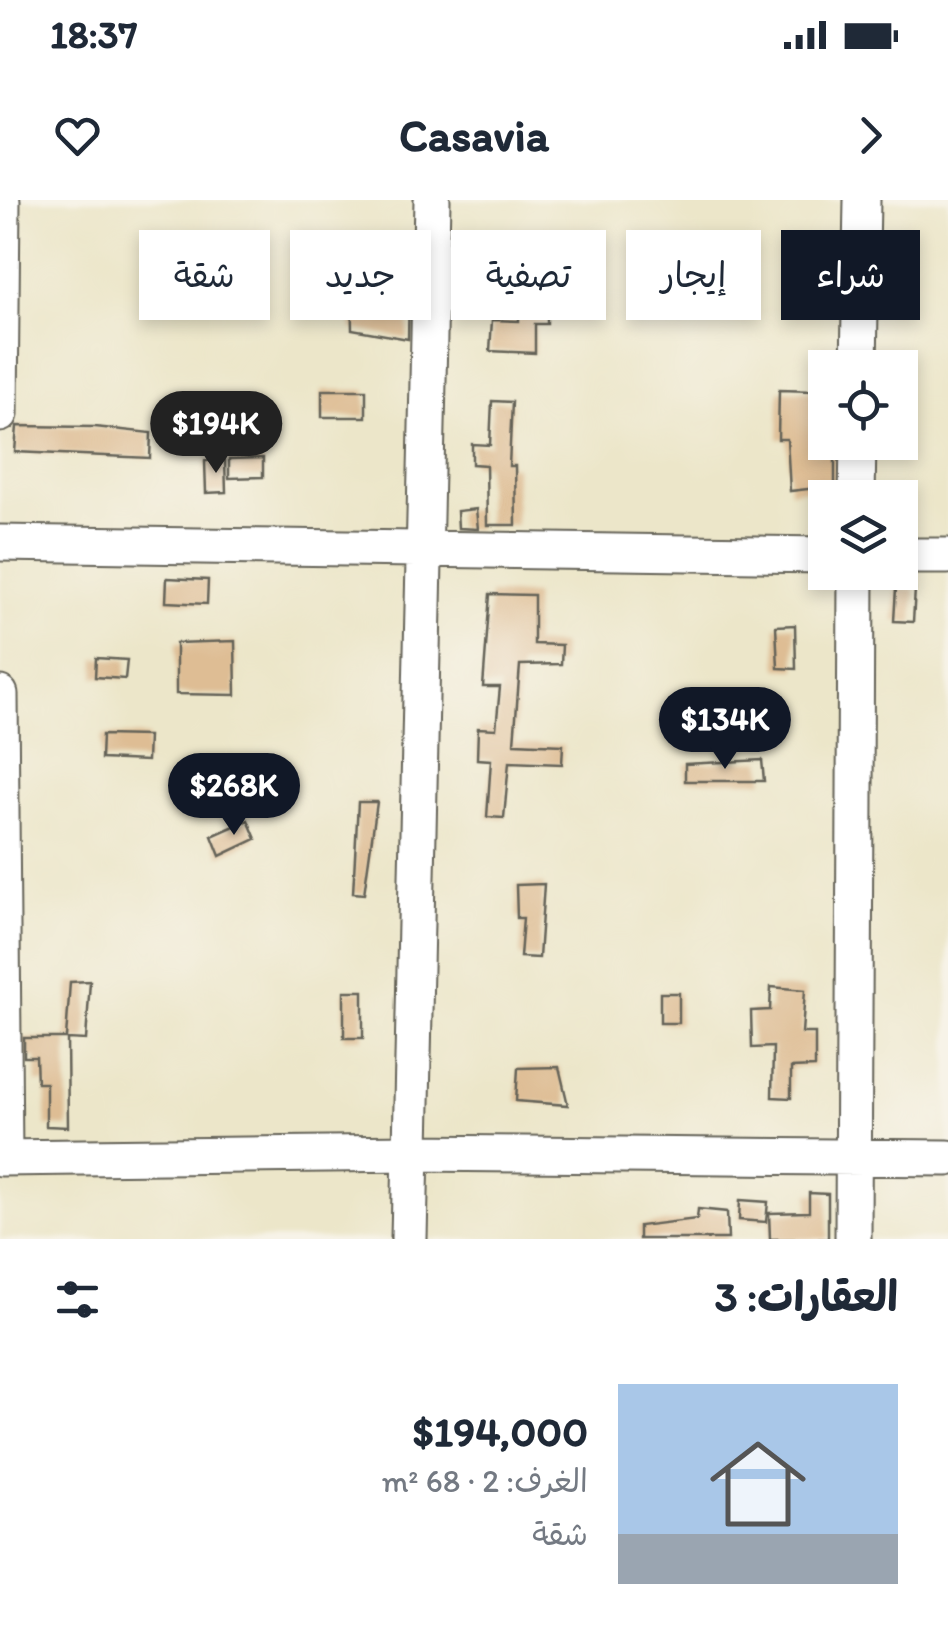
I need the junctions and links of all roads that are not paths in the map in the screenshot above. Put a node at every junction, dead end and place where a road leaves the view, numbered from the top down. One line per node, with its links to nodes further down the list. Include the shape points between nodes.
1 (2, 200): 5 (street)
2 (432, 200): 7 (street)
3 (862, 200): 4 (street)
4 (859, 350)
5 (0, 414)
6 (0, 543): 7 (street)
7 (423, 548): 8 (street); 13 (street)
8 (808, 555)
9 (918, 556): 10 (street)
10 (948, 556)
11 (856, 590): 14 (street)
12 (0, 694): 15 (street)
13 (412, 1153): 14 (street); 15 (street); 17 (street)
14 (854, 1157): 16 (street); 18 (street)
15 (2, 1158)
16 (944, 1160)
17 (409, 1239)
18 (853, 1239)

